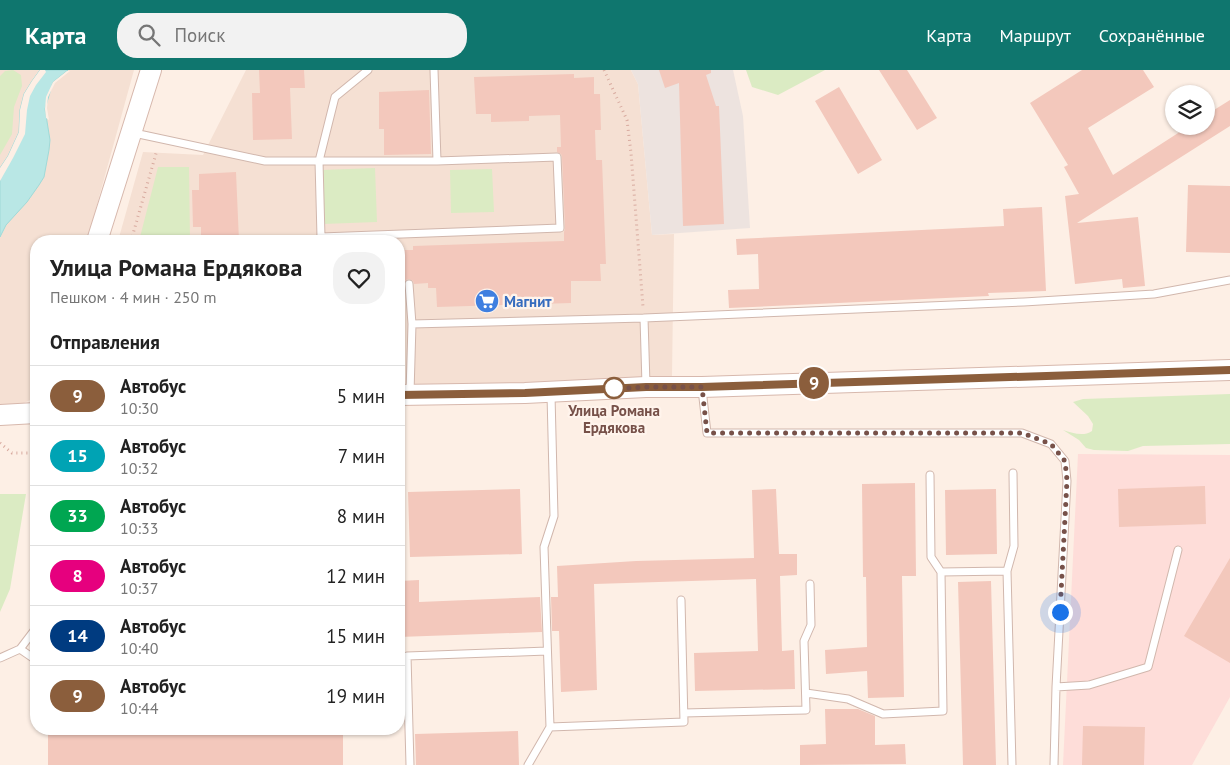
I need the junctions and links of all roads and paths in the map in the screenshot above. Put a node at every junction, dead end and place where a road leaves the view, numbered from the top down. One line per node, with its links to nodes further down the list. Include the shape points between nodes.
1 (151, 70): 5 (main road)
2 (368, 70): 7 (lane, via 335,98)
3 (434, 70): 8 (lane)
4 (604, 70): 15 (path, via 627,120)
5 (131, 132): 6 (lane); 9 (main road)
6 (160, 138): 7 (lane, via 265,161); 10 (path)
7 (319, 161): 8 (lane); 11 (lane)
8 (437, 161): 12 (lane, via 557,157 560,228)
9 (99, 235)
10 (133, 235)
11 (321, 235)
12 (374, 235)
13 (1230, 280): 15 (lane, via 1154,294)
14 (409, 284): 16 (lane)
15 (644, 318): 16 (lane); 19 (lane)
16 (412, 324): 18 (lane)
17 (1230, 370): 20 (main road)
18 (405, 386)
19 (646, 387): 20 (main road); 21 (main road)
20 (702, 387): 39 (lane, via 707,433 1022,433 1051,444 1065,461 1067,480)
21 (551, 392): 22 (main road); 36 (lane, via 554,516 544,547)
22 (405, 395)
23 (30, 413): 24 (main road)
24 (0, 414)
25 (0, 443): 26 (path, via 12,453)
26 (30, 453)
27 (1013, 473): 30 (lane, via 1014,546)
28 (930, 476): 31 (lane, via 931,557)
29 (1178, 550): 39 (lane, via 1148,667 1089,685)
30 (1007, 571): 31 (lane); 45 (lane)
31 (941, 572): 40 (lane, via 943,712 883,714 848,699)
32 (810, 584): 40 (lane, via 811,625 804,641)
33 (681, 600): 41 (lane)
34 (30, 636): 35 (lane)
35 (20, 649): 37 (lane); 38 (lane)
36 (547, 651): 42 (lane); 43 (lane, via 407,656)
37 (30, 656)
38 (0, 658)
39 (1056, 686): 46 (lane)
40 (806, 693): 41 (lane, via 806,710)
41 (684, 713): 42 (lane, via 684,722)
42 (550, 727): 44 (lane)
43 (410, 765)
44 (528, 765)
45 (1012, 765)
46 (1054, 765)

